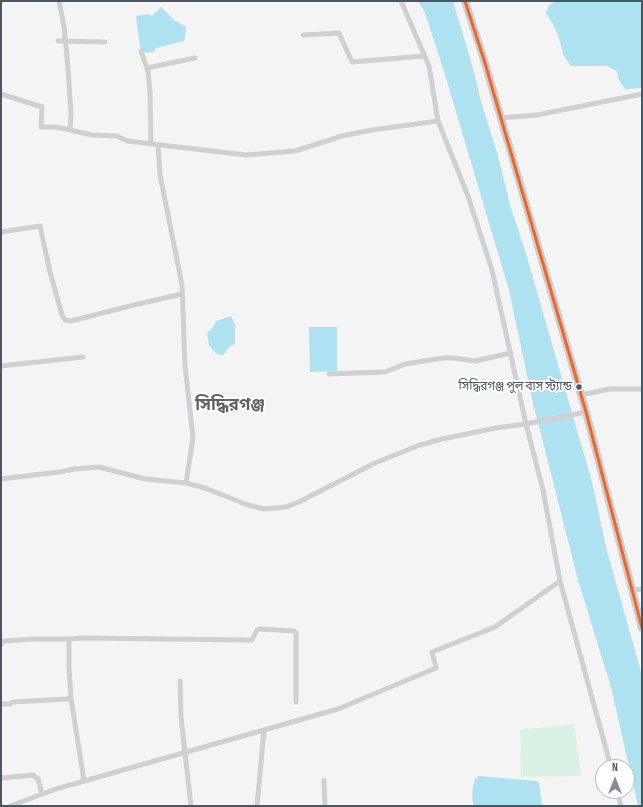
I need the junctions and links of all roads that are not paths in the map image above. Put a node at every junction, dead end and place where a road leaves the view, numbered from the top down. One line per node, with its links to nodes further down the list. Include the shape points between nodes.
1 (59, 1): 6 (street)
2 (401, 1): 9 (street)
3 (466, 1): 14 (main road)
4 (303, 36): 9 (street, via 339,33 352,62)
5 (58, 40): 6 (street)
6 (66, 40): 7 (street); 16 (street)
7 (105, 42)
8 (141, 51): 11 (street)
9 (424, 56): 15 (street, via 431,75)
10 (195, 58): 11 (street)
11 (146, 68): 17 (street, via 150,92)
12 (1, 94): 16 (street, via 42,107 41,126)
13 (642, 94): 14 (street, via 537,115)
14 (501, 118): 26 (main road)
15 (438, 121): 18 (street, via 372,130 342,136 295,151 271,154 246,155); 21 (street, via 485,246)
16 (70, 130): 17 (street, via 92,136 116,136 127,141)
17 (151, 143): 18 (street)
18 (158, 144): 20 (street, via 160,174)
19 (1, 232): 20 (street, via 40,226 50,272 65,320 70,321)
20 (182, 294): 30 (street, via 185,365 193,438)
21 (511, 353): 24 (street, via 475,361 437,359 405,364 385,372); 28 (street)
22 (83, 357): 23 (street)
23 (1, 366)
24 (329, 374)
25 (642, 389): 26 (street, via 609,389)
26 (581, 395): 27 (main road)
27 (586, 412): 28 (street); 33 (main road)
28 (526, 424): 30 (street, via 420,445 375,463 286,507 264,508 248,505 205,488); 31 (street, via 543,490)
29 (1, 479): 30 (street, via 98,467 145,479)
30 (186, 484)
31 (560, 581): 41 (street, via 495,627 432,652 436,668 338,709); 43 (street)
32 (642, 589): 33 (street)
33 (632, 590): 34 (main road)
34 (642, 628)
35 (69, 639): 36 (street, via 4,641); 38 (street); 39 (street, via 105,637 252,640 260,629 294,631)
36 (1, 644)
37 (180, 681): 42 (street)
38 (71, 698): 40 (street); 46 (street)
39 (296, 702)
40 (1, 704)
41 (264, 730): 42 (street); 51 (street)
42 (185, 752): 46 (street); 50 (street)
43 (609, 759)
44 (1, 778): 47 (street, via 33,775 38,779)
45 (324, 780): 52 (street)
46 (84, 781): 47 (street)
47 (42, 794): 48 (street)
48 (20, 804): 49 (street)
49 (10, 806)
50 (191, 806)
51 (257, 806)
52 (325, 806)

